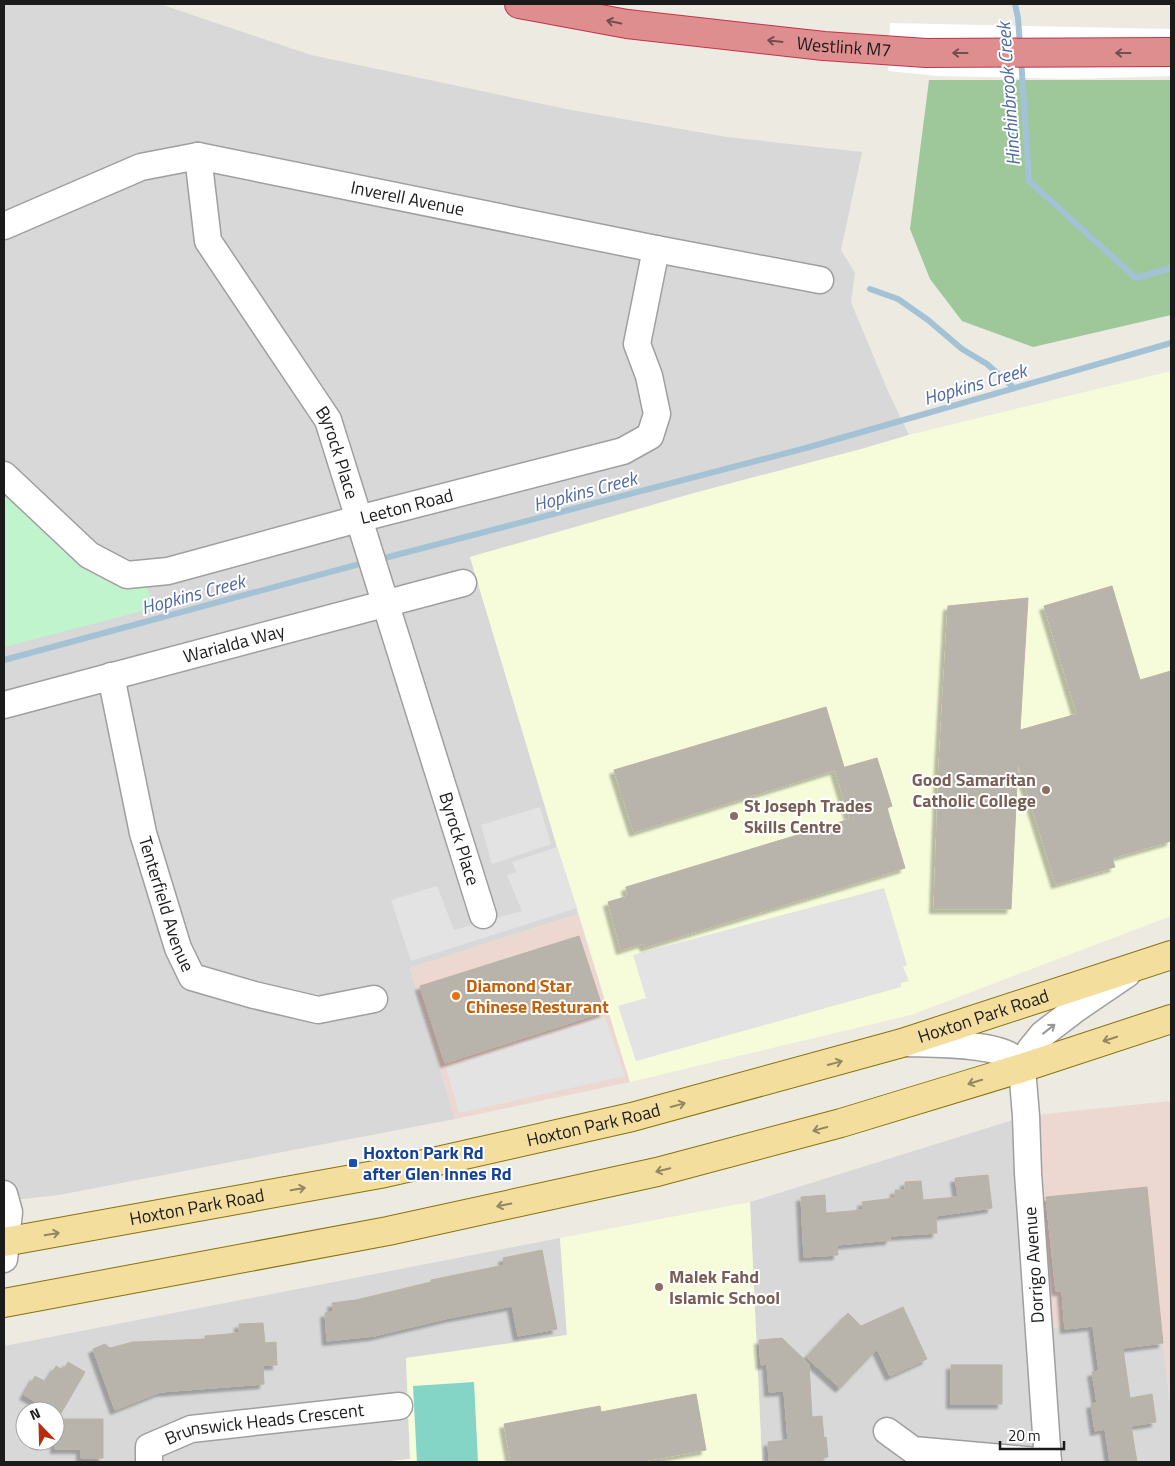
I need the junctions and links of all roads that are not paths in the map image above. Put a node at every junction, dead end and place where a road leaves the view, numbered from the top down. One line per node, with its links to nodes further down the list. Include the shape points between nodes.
1 (519, 4): 2 (highway, Westlink M7, one-way to 1, via 926,53 824,46 627,24)
2 (1171, 52)
3 (198, 156): 4 (street, Inverell Avenue, via 141,167); 5 (street, Inverell Avenue); 8 (street, Byrock Place, via 208,241 328,420)
4 (4, 226)
5 (656, 249): 6 (street, Inverell Avenue); 8 (street, Leeton Road, via 637,344 657,414 650,436 623,451)
6 (820, 280)
7 (4, 475): 8 (street, Leeton Road, via 89,555 127,575 168,571)
8 (358, 518): 10 (street, Byrock Place)
9 (463, 583): 10 (street, Warialda Way)
10 (385, 604): 11 (street, Warialda Way); 13 (street, Byrock Place)
11 (111, 676): 12 (street, Warialda Way); 16 (street, Tenterfield Avenue, via 143,834 178,948 192,977 318,1010)
12 (4, 705)
13 (483, 915)
14 (1171, 954): 15 (main road, Hoxton Park Road)
15 (1141, 965): 18 (main road, Hoxton Park Road); 19 (street, one-way to 15, via 1030,1050 1043,1034)
16 (374, 999)
17 (1171, 1019): 19 (main road, one-way to 19)
18 (902, 1043): 19 (street, via 995,1050 1012,1057); 21 (main road, Hoxton Park Road, one-way to 18, via 458,1157 632,1117)
19 (1022, 1068): 22 (main road, one-way to 22, via 841,1123 657,1172 388,1231); 26 (street, Dorrigo Avenue)
20 (4, 1194): 21 (street, via 9,1212)
21 (5, 1248)
22 (4, 1303)
23 (398, 1406): 25 (street, Brunswick Heads Crescent, via 191,1429 148,1447)
24 (887, 1432): 26 (street, via 913,1450)
25 (149, 1462)
26 (1048, 1462)

